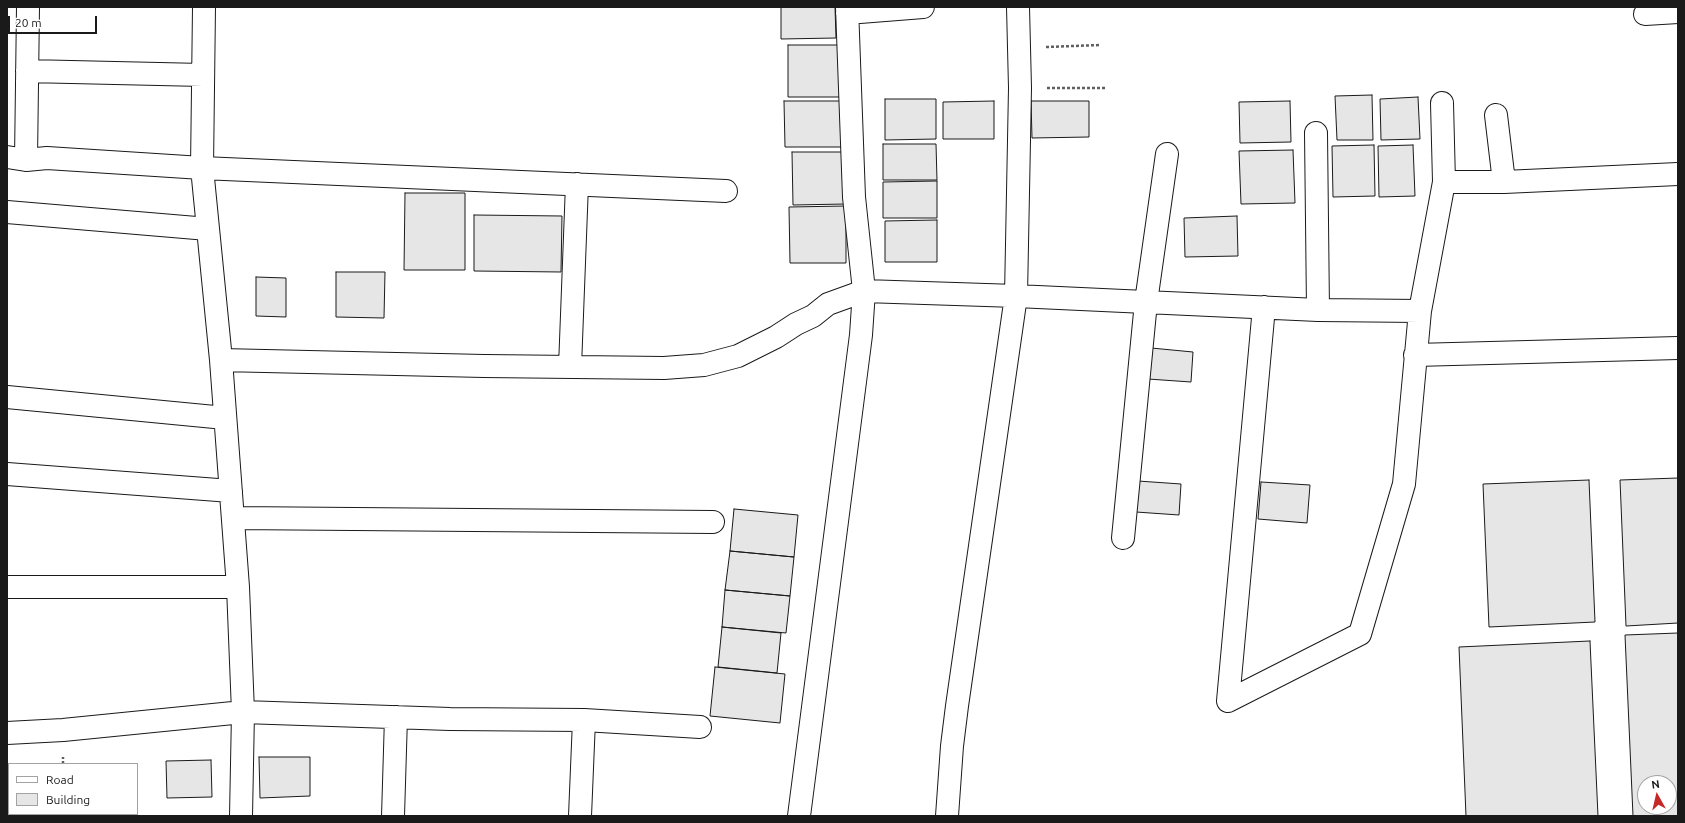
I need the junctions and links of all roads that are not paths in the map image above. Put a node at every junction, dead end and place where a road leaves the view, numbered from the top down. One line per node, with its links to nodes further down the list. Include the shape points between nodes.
1 (28, 7): 8 (street)
2 (204, 7): 9 (street)
3 (923, 7): 5 (street)
4 (1018, 7): 24 (street, via 1020,88)
5 (847, 10): 23 (street, via 854,197)
6 (1678, 12): 7 (street)
7 (1645, 14)
8 (27, 71): 9 (street); 14 (street)
9 (203, 75): 15 (street)
10 (1442, 103): 17 (street)
11 (1496, 115): 18 (street)
12 (1316, 133): 27 (street)
13 (1167, 154): 25 (street)
14 (17, 158): 15 (street)
15 (202, 168): 19 (street); 22 (street)
16 (1678, 174): 18 (street)
17 (1444, 182): 18 (street); 28 (street)
18 (1504, 182)
19 (577, 184): 20 (street); 32 (street)
20 (726, 191)
21 (7, 212): 22 (street)
22 (208, 229): 31 (street)
23 (864, 291): 24 (street); 32 (street, via 828,304 776,337 744,353 704,365 664,368); 50 (street, via 861,335)
24 (1016, 296): 25 (street); 51 (street, via 957,706)
25 (1146, 302): 26 (street); 39 (street)
26 (1264, 307): 27 (street); 30 (street, via 1228,701 1360,634 1404,484)
27 (1318, 310): 28 (street)
28 (1420, 311): 30 (street)
29 (1678, 348): 30 (street)
30 (1415, 355)
31 (221, 360): 32 (street); 34 (street)
32 (570, 367)
33 (7, 397): 34 (street)
34 (225, 418): 36 (street)
35 (7, 474): 36 (street)
36 (231, 491): 37 (street)
37 (234, 518): 38 (street); 41 (street)
38 (713, 522)
39 (1123, 538)
40 (7, 587): 41 (street)
41 (238, 587): 42 (street)
42 (243, 712): 43 (street); 46 (street); 47 (street)
43 (396, 717): 44 (street); 48 (street)
44 (584, 720): 45 (street); 49 (street)
45 (700, 727)
46 (7, 733)
47 (241, 816)
48 (393, 816)
49 (580, 816)
50 (799, 816)
51 (947, 816)

